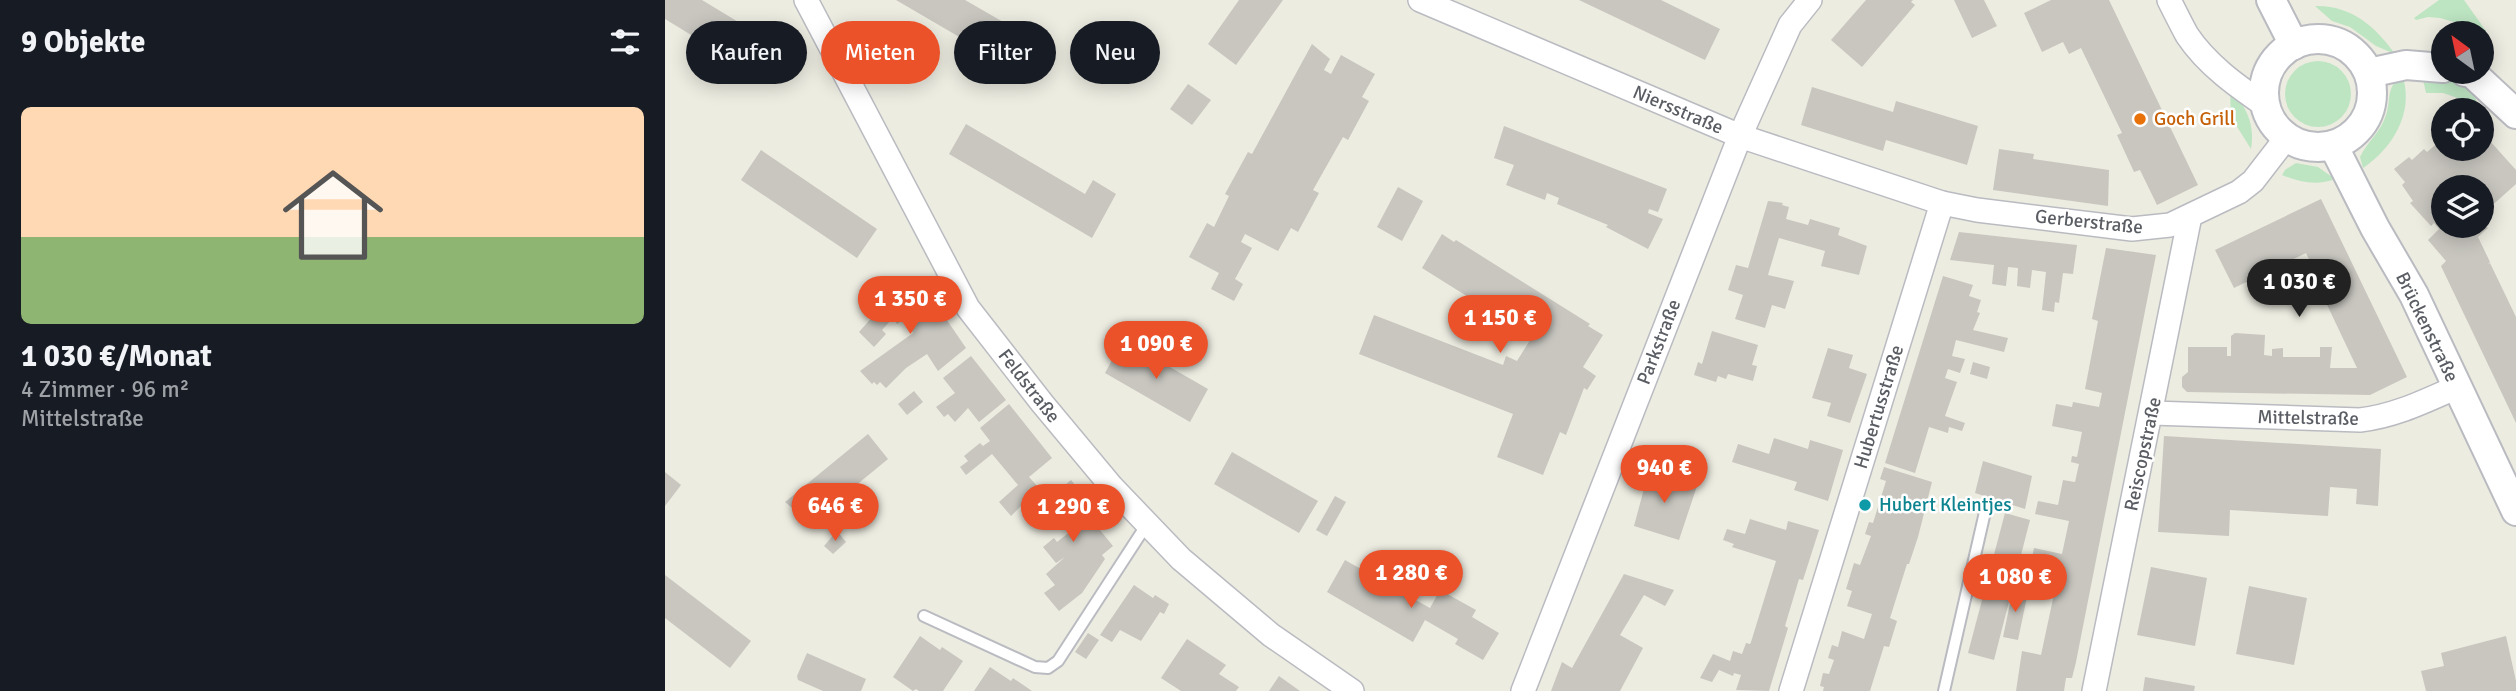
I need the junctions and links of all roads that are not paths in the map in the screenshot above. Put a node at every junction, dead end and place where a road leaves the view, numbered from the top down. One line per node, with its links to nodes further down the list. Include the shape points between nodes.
1 (806, 0): 21 (street, Feldstraße, via 968,308 1070,438)
2 (1420, 0): 12 (street, Niersstraße)
3 (1810, 0): 12 (street, Parkstraße, via 1790,25)
4 (2169, 0): 10 (street, via 2188,36 2222,75)
5 (2271, 0): 6 (street)
6 (2294, 45): 8 (street, via 2315,39 2337,42 2357,54); 10 (street, via 2269,71)
7 (2431, 67): 8 (street, via 2406,65)
8 (2369, 73): 14 (street, via 2372,95 2367,117 2353,135)
9 (2484, 84): 11 (street)
10 (2266, 107): 13 (street)
11 (2516, 114)
12 (1740, 136): 15 (street, Niersstraße); 24 (street, Parkstraße)
13 (2287, 137): 14 (street, via 2302,145); 16 (street, Gerberstraße, via 2253,181)
14 (2333, 145): 17 (street, Brückenstraße, via 2414,295)
15 (1943, 203): 16 (street, Gerberstraße, via 2132,229 2170,225); 25 (street, Hubertusstraße)
16 (2190, 216): 18 (street, Reiscopstraße)
17 (2457, 387): 18 (street, Mittelstraße, via 2384,418 2360,421); 19 (street, Brückenstraße)
18 (2152, 413): 27 (street, Reiscopstraße)
19 (2516, 511)
20 (1985, 512): 26 (lane)
21 (1147, 524): 22 (lane, via 1058,662 1048,668 1035,667); 23 (street, Feldstraße, via 1221,595)
22 (924, 616)
23 (1352, 691)
24 (1523, 691)
25 (1790, 691)
26 (1944, 691)
27 (2094, 691)

